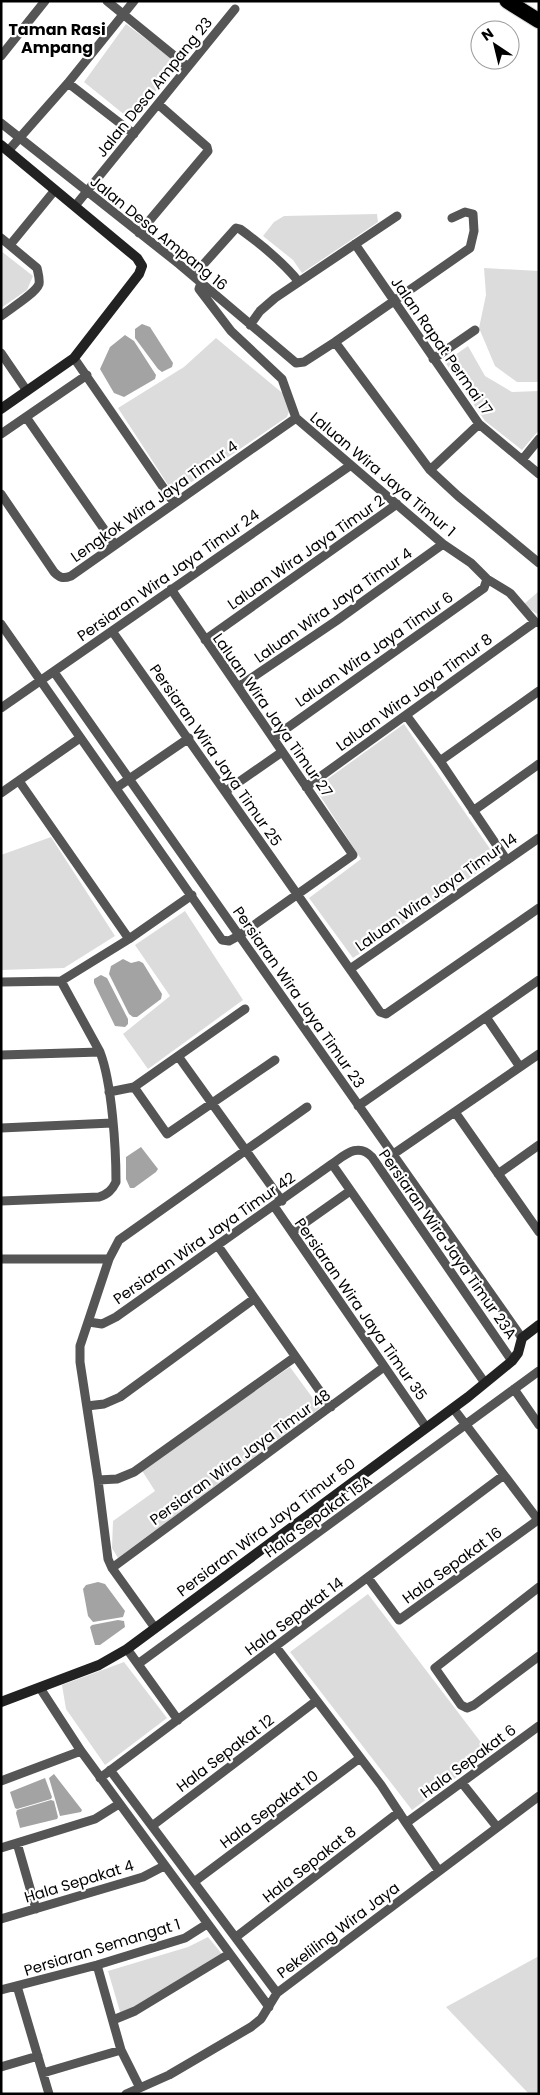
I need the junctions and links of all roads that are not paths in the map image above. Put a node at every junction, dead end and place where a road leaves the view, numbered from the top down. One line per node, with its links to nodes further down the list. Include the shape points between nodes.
1 (45, 1): 10 (street)
2 (107, 1): 8 (street)
3 (134, 1): 8 (street)
4 (507, 1): 9 (highway)
5 (524, 1): 7 (highway)
6 (235, 10): 11 (street, Jalan Desa Ampang 23)
7 (539, 10)
8 (123, 15): 11 (street); 12 (street)
9 (539, 21)
10 (1, 56)
11 (188, 66): 13 (street, Jalan Desa Ampang 23)
12 (68, 83): 15 (street); 16 (street)
13 (158, 104): 15 (street, Jalan Desa Ampang 23); 23 (street, via 208,151)
14 (1, 123): 16 (street, Jalan Desa Ampang 16)
15 (134, 134): 19 (street, Jalan Desa Ampang 23)
16 (20, 139): 17 (street); 19 (street, Jalan Desa Ampang 16)
17 (5, 148): 18 (street)
18 (55, 190): 20 (street); 26 (street)
19 (86, 192): 20 (street, Jalan Desa Ampang 23); 23 (street, Jalan Desa Ampang 16)
20 (75, 206): 36 (street, via 137,258 142,266 140,274)
21 (397, 216): 25 (street)
22 (452, 218): 30 (street, via 465,212 473,214 470,248)
23 (139, 233): 27 (street, Jalan Desa Ampang 16)
24 (1, 238): 26 (street)
25 (355, 244): 28 (street); 30 (street, Jalan Rapat Permai 17)
26 (10, 245): 31 (street, via 37,268 39,285)
27 (193, 276): 28 (street, via 236,228 270,251); 29 (street, Jalan Desa Ampang 16)
28 (299, 282): 32 (street, via 260,311)
29 (202, 283): 32 (street, Jalan Desa Ampang 16); 42 (street, Laluan Wira Jaya Timur 1, via 200,290 221,319 282,379)
30 (394, 301): 34 (street); 37 (street, Jalan Rapat Permai 17)
31 (1, 316)
32 (250, 325): 34 (street, Jalan Desa Ampang 16, via 296,363)
33 (475, 330): 37 (street)
34 (335, 342): 48 (street)
35 (1, 353): 39 (street)
36 (74, 358): 38 (street); 39 (street)
37 (433, 359): 43 (street, Jalan Rapat Permai 17)
38 (87, 375): 41 (street); 51 (street)
39 (27, 390): 40 (street)
40 (1, 408)
41 (26, 417): 44 (street); 54 (street)
42 (296, 418): 47 (street, Laluan Wira Jaya Timur 1); 51 (street, Lengkok Wira Jaya Timur 4)
43 (480, 424): 46 (street, Jalan Rapat Permai 17); 48 (street)
44 (1, 434)
45 (539, 438): 46 (street)
46 (522, 460): 49 (street, Jalan Rapat Permai 17)
47 (351, 465): 52 (street, Laluan Wira Jaya Timur 1); 57 (street, Persiaran Wira Jaya Timur 24)
48 (430, 470): 55 (street)
49 (539, 474)
50 (1, 494): 54 (street, Lengkok Wira Jaya Timur 4, via 59,577 71,576)
51 (174, 503): 54 (street, Lengkok Wira Jaya Timur 4)
52 (397, 504): 53 (street, Laluan Wira Jaya Timur 1); 61 (street, Laluan Wira Jaya Timur 2)
53 (444, 544): 56 (street, Laluan Wira Jaya Timur 1); 64 (street, Laluan Wira Jaya Timur 4)
54 (114, 545)
55 (537, 559)
56 (487, 579): 58 (street, Laluan Wira Jaya Timur 1, via 510,593); 70 (street, Laluan Wira Jaya Timur 6, via 484,588)
57 (171, 590): 60 (street, Persiaran Wira Jaya Timur 24); 61 (street, Laluan Wira Jaya Timur 27)
58 (537, 623): 67 (street, Laluan Wira Jaya Timur 8)
59 (1, 624): 63 (street, Persiaran Wira Jaya Timur 23)
60 (112, 631): 62 (street, Persiaran Wira Jaya Timur 24); 69 (street, Persiaran Wira Jaya Timur 25)
61 (205, 640): 64 (street, Laluan Wira Jaya Timur 27)
62 (54, 672): 63 (street, Persiaran Wira Jaya Timur 24); 74 (street, Persiaran Wira Jaya Timur 23)
63 (41, 681): 66 (street, Persiaran Wira Jaya Timur 24); 68 (street, Persiaran Wira Jaya Timur 23)
64 (238, 687): 70 (street, Laluan Wira Jaya Timur 27)
65 (539, 692): 72 (street)
66 (1, 708)
67 (406, 715): 72 (street); 76 (street, Laluan Wira Jaya Timur 8)
68 (80, 738): 75 (street); 77 (street, Persiaran Wira Jaya Timur 23)
69 (189, 738): 74 (street); 78 (street, Persiaran Wira Jaya Timur 25)
70 (273, 738): 71 (street, Laluan Wira Jaya Timur 27)
71 (282, 752): 76 (street, Laluan Wira Jaya Timur 27); 78 (street)
72 (440, 761): 80 (street)
73 (539, 764): 80 (street)
74 (129, 778): 77 (street); 86 (street, Persiaran Wira Jaya Timur 23)
75 (19, 781): 79 (street); 87 (street)
76 (306, 786): 84 (street, Laluan Wira Jaya Timur 27, via 353,855)
77 (116, 788): 83 (street, Persiaran Wira Jaya Timur 23)
78 (226, 791): 84 (street, Persiaran Wira Jaya Timur 25)
79 (1, 793)
80 (473, 811): 82 (street)
81 (539, 838): 82 (street, Laluan Wira Jaya Timur 14)
82 (506, 860): 88 (street, Laluan Wira Jaya Timur 14)
83 (192, 895): 86 (street, Persiaran Wira Jaya Timur 23, via 222,940); 87 (street)
84 (297, 895): 86 (street); 88 (street, Persiaran Wira Jaya Timur 25)
85 (539, 908): 88 (street, Persiaran Wira Jaya Timur 25, via 386,1014 380,1012)
86 (240, 936): 103 (street, Persiaran Wira Jaya Timur 23)
87 (129, 939): 90 (street)
88 (350, 969)
89 (539, 980): 93 (street)
90 (61, 981): 91 (street); 94 (street)
91 (1, 982)
92 (245, 1009): 97 (street)
93 (486, 1018): 99 (street); 103 (street)
94 (100, 1052): 96 (street); 101 (street)
95 (539, 1054): 99 (street)
96 (1, 1055)
97 (178, 1056): 100 (street); 102 (street, Persiaran Wira Jaya Timur 35)
98 (275, 1060): 102 (street)
99 (520, 1067): 105 (street)
100 (134, 1087): 101 (street); 102 (street, via 167,1134)
101 (109, 1092): 106 (street)
102 (212, 1103): 109 (street, Persiaran Wira Jaya Timur 35)
103 (358, 1106): 110 (street, Persiaran Wira Jaya Timur 23)
104 (307, 1107): 109 (street)
105 (455, 1112): 110 (street); 112 (street)
106 (112, 1123): 107 (street); 114 (street, via 116,1182 107,1194)
107 (1, 1128)
108 (539, 1145): 112 (street)
109 (247, 1150): 115 (street, Persiaran Wira Jaya Timur 35); 120 (street, via 126,1234 119,1240)
110 (392, 1155): 124 (street, Persiaran Wira Jaya Timur 23)
111 (332, 1164): 113 (street); 115 (street, Persiaran Wira Jaya Timur 42); 126 (street, Persiaran Wira Jaya Timur 23A, via 354,1150 367,1152 372,1157)
112 (498, 1174): 116 (street)
113 (350, 1191): 117 (street); 129 (street)
114 (1, 1201)
115 (278, 1204): 117 (street, Persiaran Wira Jaya Timur 35); 118 (street, Persiaran Wira Jaya Timur 42)
116 (538, 1231)
117 (292, 1232): 127 (street, Persiaran Wira Jaya Timur 35)
118 (218, 1246): 121 (street); 122 (street, Persiaran Wira Jaya Timur 42, via 109,1322)
119 (1, 1259): 120 (street)
120 (109, 1260): 122 (street)
121 (254, 1299): 125 (street); 131 (street, via 120,1397 104,1404)
122 (89, 1322): 131 (street, via 79,1354)
123 (539, 1325): 124 (street)
124 (522, 1338): 126 (street, Persiaran Wira Jaya Timur 50, via 518,1354)
125 (295, 1357): 132 (street); 138 (street, via 134,1472 117,1479)
126 (512, 1361): 129 (street, Persiaran Wira Jaya Timur 50)
127 (384, 1367): 132 (street, Persiaran Wira Jaya Timur 48); 136 (street, Persiaran Wira Jaya Timur 35)
128 (539, 1371): 130 (street, Hala Sepakat 15A)
129 (485, 1384): 133 (street, Persiaran Wira Jaya Timur 50)
130 (514, 1389): 134 (street, Hala Sepakat 15A); 135 (street)
131 (87, 1406): 138 (street)
132 (331, 1407): 140 (street, Persiaran Wira Jaya Timur 48)
133 (453, 1408): 134 (street); 136 (street, Persiaran Wira Jaya Timur 50)
134 (466, 1424): 137 (street); 147 (street, Hala Sepakat 15A)
135 (539, 1425)
136 (426, 1427): 143 (street, Persiaran Wira Jaya Timur 50)
137 (504, 1475): 139 (street); 141 (street, Hala Sepakat 14)
138 (98, 1480): 140 (street, via 108,1559)
139 (538, 1520): 141 (street, Hala Sepakat 16, via 399,1620)
140 (112, 1568): 143 (street)
141 (368, 1578): 144 (street, Hala Sepakat 14)
142 (539, 1587): 146 (street, via 435,1668 461,1705 467,1708)
143 (155, 1628): 145 (street, Persiaran Wira Jaya Timur 50)
144 (276, 1647): 149 (street); 151 (street, Hala Sepakat 14)
145 (127, 1650): 147 (street); 148 (street, Persiaran Wira Jaya Timur 50, via 99,1665)
146 (539, 1656)
147 (138, 1664): 151 (street)
148 (40, 1688): 150 (street, Persiaran Wira Jaya Timur 50); 153 (street)
149 (316, 1701): 154 (street); 163 (street, Hala Sepakat 12)
150 (1, 1702)
151 (178, 1720): 155 (street, Hala Sepakat 14)
152 (539, 1726): 158 (street, Hala Sepakat 6)
153 (81, 1751): 156 (street); 157 (street)
154 (360, 1758): 161 (street); 169 (street, Hala Sepakat 10)
155 (110, 1770): 156 (street, Hala Sepakat 14); 163 (street)
156 (100, 1778): 160 (street)
157 (1, 1781)
158 (462, 1783): 162 (street, Hala Sepakat 6); 164 (street)
159 (539, 1796): 164 (street, Pekeliling Wira Jaya)
160 (119, 1804): 165 (street, via 96,1819); 167 (street)
161 (399, 1812): 162 (street); 173 (street, Hala Sepakat 8)
162 (410, 1821): 168 (street)
163 (152, 1826): 169 (street)
164 (497, 1827): 168 (street, Pekeliling Wira Jaya)
165 (17, 1843): 166 (street); 170 (street)
166 (1, 1848)
167 (164, 1866): 170 (street, Hala Sepakat 4, via 143,1877); 172 (street)
168 (439, 1871): 178 (street, Pekeliling Wira Jaya)
169 (194, 1882): 173 (street)
170 (36, 1909): 171 (street, Hala Sepakat 4)
171 (1, 1919)
172 (207, 1924): 174 (street); 175 (street, Persiaran Semangat 1, via 185,1938)
173 (236, 1938): 178 (street)
174 (229, 1954): 179 (street); 180 (street, via 135,2011)
175 (97, 1965): 176 (street, Persiaran Semangat 1); 180 (street)
176 (17, 1986): 177 (street, Persiaran Semangat 1); 182 (street)
177 (1, 1990)
178 (277, 1993): 179 (street, Pekeliling Wira Jaya)
179 (269, 2007): 185 (street, Pekeliling Wira Jaya, via 251,2027 169,2075)
180 (113, 2020): 181 (street)
181 (121, 2050): 184 (street); 185 (street)
182 (38, 2056): 183 (street); 184 (street)
183 (1, 2067)
184 (43, 2073): 186 (street)
185 (140, 2088): 187 (street, Pekeliling Wira Jaya)
186 (49, 2094)
187 (126, 2094)

